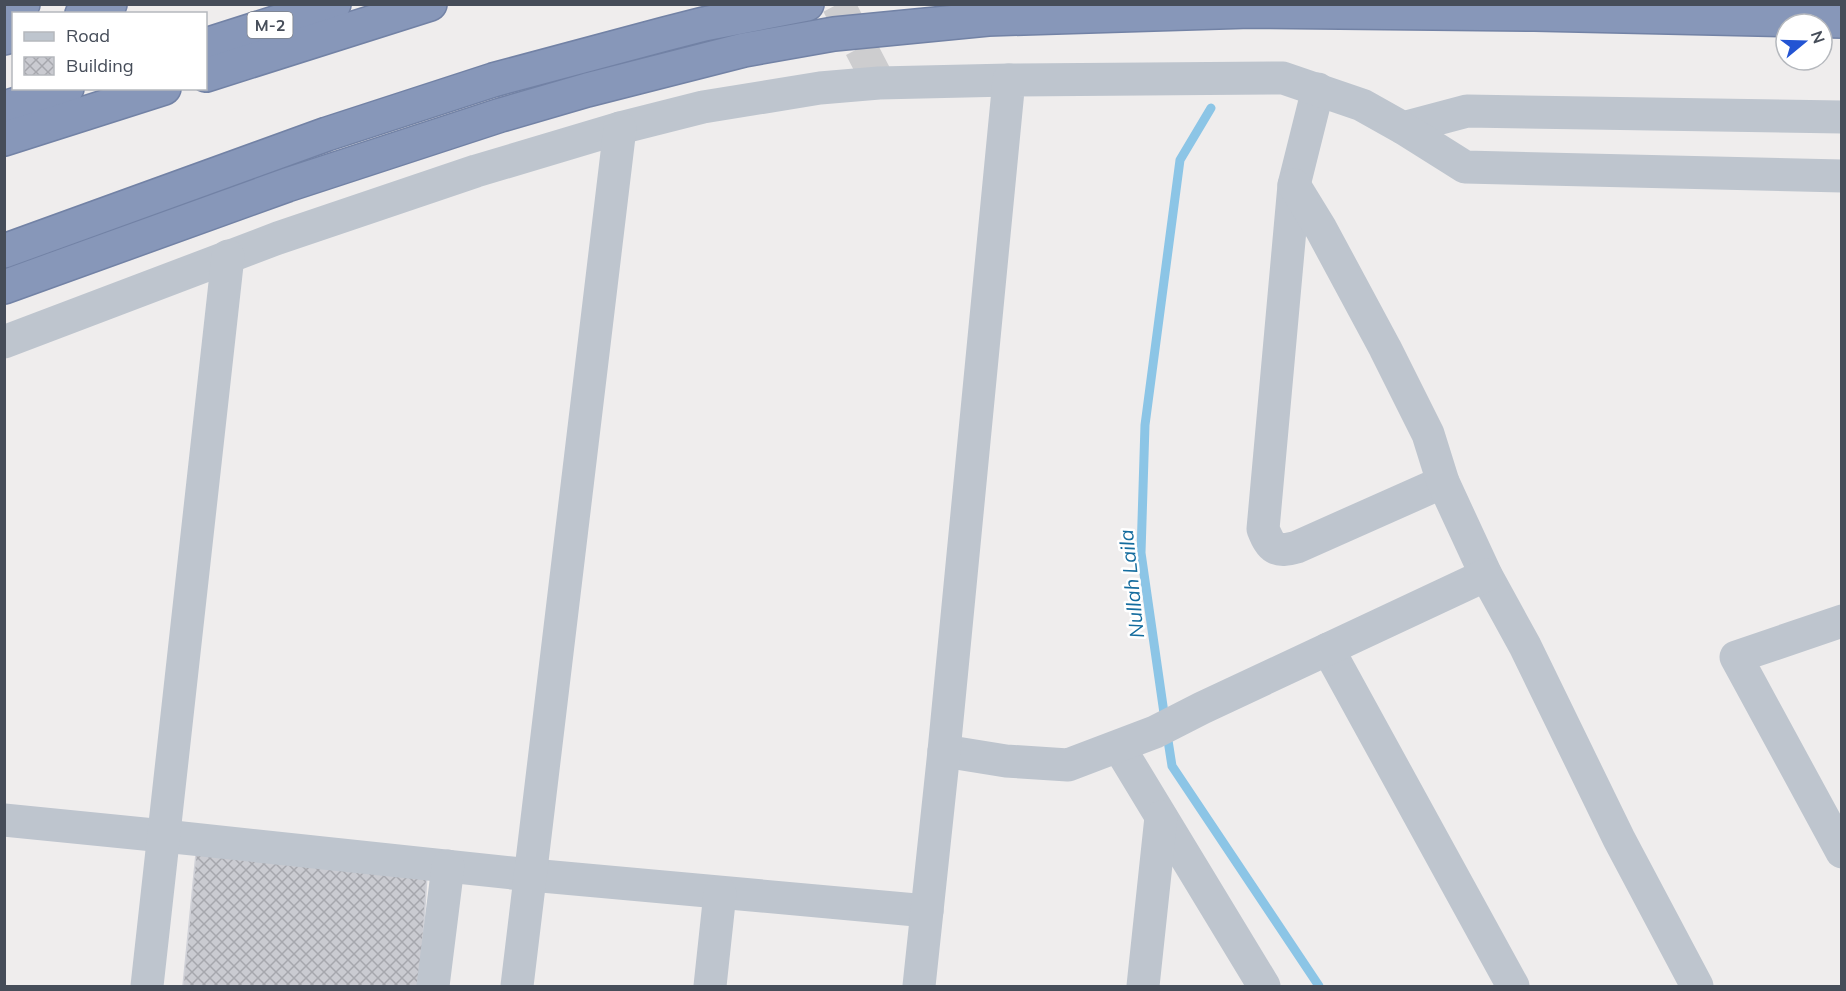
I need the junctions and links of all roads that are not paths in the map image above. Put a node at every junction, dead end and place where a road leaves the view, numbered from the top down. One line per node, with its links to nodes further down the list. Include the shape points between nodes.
1 (23, 4): 6 (highway)
2 (110, 4): 7 (highway)
3 (334, 4): 9 (highway, M-2)
4 (430, 4): 10 (highway)
5 (807, 4): 22 (highway, via 694,26 503,77 327,134)
6 (4, 10)
7 (88, 12)
8 (1842, 21): 24 (highway, via 1251,11 988,19 834,34 744,50 501,115 287,185)
9 (207, 45)
10 (207, 75)
11 (1009, 80): 12 (street, via 1283,78); 17 (street, via 877,79 703,107); 31 (street)
12 (1318, 89): 18 (street, via 1362,105); 21 (street)
13 (61, 90): 15 (highway)
14 (158, 90): 19 (highway)
15 (4, 108)
16 (1842, 117): 18 (street, via 1467,111)
17 (620, 128): 23 (street, via 476,171); 37 (street)
18 (1403, 128): 20 (street, via 1465,167)
19 (4, 139)
20 (1842, 176)
21 (1294, 184): 26 (street, via 1396,369 1428,434); 26 (street, via 1263,516 1268,541 1284,551 1297,547)
22 (4, 251)
23 (228, 256): 25 (street); 34 (street)
24 (4, 287)
25 (4, 342)
26 (1443, 482): 27 (street)
27 (1486, 575): 29 (street); 48 (street)
28 (1842, 621): 35 (street, via 1736,657)
29 (1328, 649): 30 (street); 47 (street)
30 (1119, 747): 31 (street, via 1068,765); 32 (street)
31 (944, 751): 39 (street)
32 (1161, 817): 45 (street); 46 (street)
33 (4, 820): 34 (street)
34 (164, 836): 36 (street); 40 (street)
35 (1842, 852)
36 (448, 866): 37 (street); 41 (street)
37 (531, 875): 38 (street); 42 (street)
38 (720, 893): 39 (street); 43 (street)
39 (927, 911): 44 (street)
40 (147, 987)
41 (433, 987)
42 (517, 987)
43 (710, 987)
44 (920, 987)
45 (1143, 987)
46 (1264, 987)
47 (1513, 987)
48 (1697, 987)

